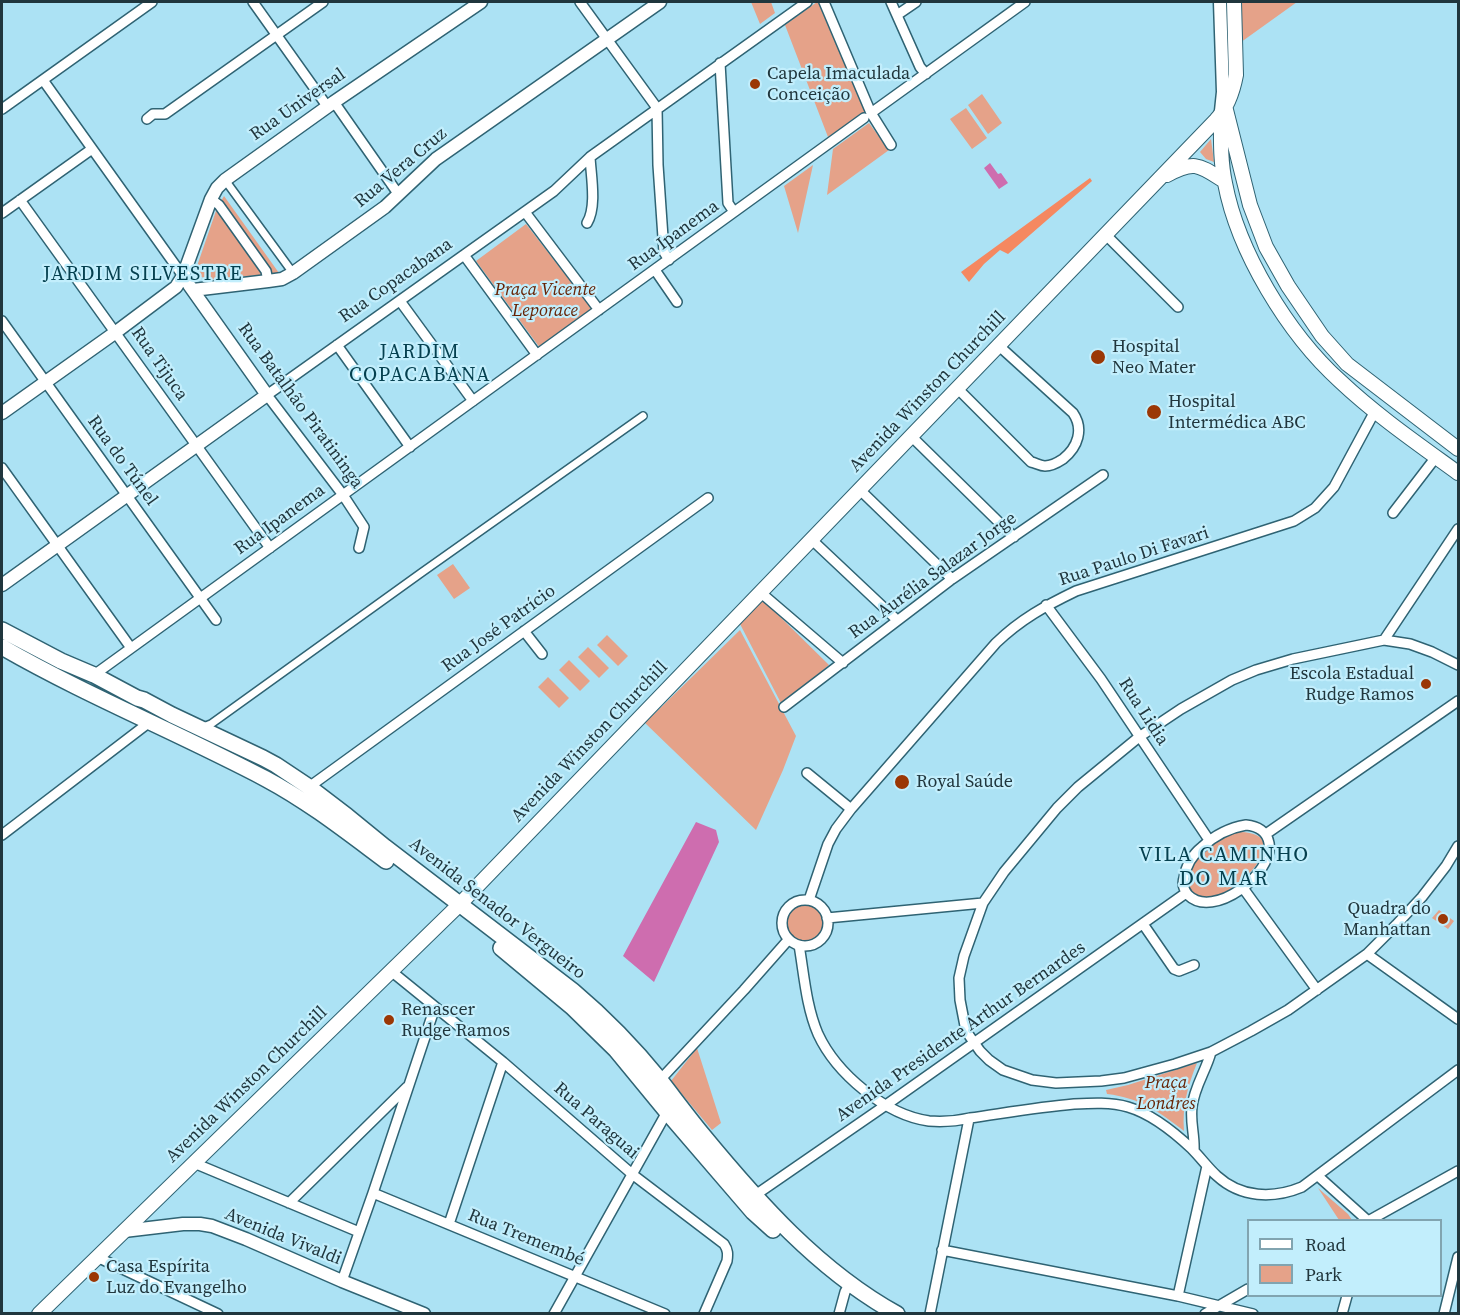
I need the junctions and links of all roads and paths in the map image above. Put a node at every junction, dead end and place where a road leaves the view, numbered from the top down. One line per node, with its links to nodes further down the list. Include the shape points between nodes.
1 (152, 2): 19 (street)
2 (254, 2): 15 (street)
3 (323, 2): 15 (street)
4 (481, 2): 20 (street, Rua Universal)
5 (580, 2): 16 (street)
6 (660, 2): 16 (street, Rua Vera Cruz)
7 (807, 2): 17 (street, Rua Copacabana)
8 (824, 2): 24 (street)
9 (891, 2): 14 (street)
10 (916, 2): 14 (street)
11 (1025, 2): 18 (street, Rua Ipanema)
12 (1220, 2): 21 (street)
13 (1234, 2): 21 (main road, via 1236,75)
14 (897, 15): 18 (street)
15 (276, 34): 20 (street); 25 (street, via 165,114 153,114)
16 (608, 39): 22 (street); 34 (street, Rua Vera Cruz, via 436,159)
17 (720, 63): 22 (street, Rua Copacabana); 38 (street, via 728,203)
18 (926, 74): 24 (street, Rua Ipanema)
19 (43, 80): 23 (street); 28 (street)
20 (331, 104): 31 (street, Rua Universal); 34 (street)
21 (1223, 106): 26 (main road, Avenida Winston Churchill); 32 (main road); 62 (main road, via 1250,205 1266,247 1288,286 1322,336 1347,364)
22 (657, 108): 29 (street, Rua Copacabana); 43 (street, via 664,252)
23 (2, 109)
24 (868, 115): 27 (street); 38 (street, Rua Ipanema)
25 (147, 119)
26 (1195, 141): 30 (main road, via 1193,155); 33 (main road, Avenida Winston Churchill)
27 (891, 145)
28 (92, 149): 36 (street); 46 (street)
29 (590, 157): 37 (street, Rua Copacabana); 40 (street, via 592,206)
30 (1202, 167): 32 (main road); 33 (main road, Avenida Winston Churchill, via 1182,168)
31 (225, 180): 35 (street, Rua Universal); 45 (street)
32 (1224, 181): 63 (main road, via 1250,258 1272,296 1310,351)
33 (1155, 183): 41 (main road, Avenida Winston Churchill)
34 (399, 195): 45 (street, Rua Vera Cruz)
35 (210, 199): 46 (street, Rua Universal); 47 (street, via 219,205 266,271)
36 (20, 200): 39 (street); 54 (street, Rua Tijuca)
37 (525, 212): 42 (street, Rua Copacabana); 52 (street)
38 (734, 212): 43 (street, Rua Ipanema)
39 (2, 213)
40 (587, 223)
41 (1105, 234): 51 (street); 56 (main road, Avenida Winston Churchill)
42 (464, 255): 49 (street, Rua Copacabana); 57 (street)
43 (669, 260): 44 (street, Rua Ipanema)
44 (655, 270): 50 (street); 52 (street, Rua Ipanema)
45 (293, 273): 47 (street, Rua Vera Cruz)
46 (183, 276): 48 (street); 54 (street, via 176,286)
47 (268, 281): 48 (street, Rua Vera Cruz)
48 (193, 290): 60 (street, Rua Batalhão Piratininga)
49 (400, 301): 55 (street, Rua Copacabana); 61 (street)
50 (677, 302)
51 (1178, 307)
52 (599, 310): 57 (street, Rua Ipanema)
53 (2, 321): 58 (street, Rua do Túnel)
54 (116, 332): 58 (street); 67 (street, Rua Tijuca)
55 (337, 345): 60 (street, Rua Copacabana); 68 (street)
56 (998, 345): 59 (main road, Avenida Winston Churchill); 59 (street, via 1077,420 1080,429 1070,454 1056,464 1031,462)
57 (537, 355): 61 (street, Rua Ipanema)
58 (45, 382): 64 (street); 76 (street, Rua do Túnel)
59 (957, 387): 66 (main road, Avenida Winston Churchill)
60 (267, 395): 67 (street, Rua Copacabana); 75 (street, Rua Batalhão Piratininga)
61 (473, 401): 68 (street, Rua Ipanema)
62 (1402, 405): 63 (main road, via 1389,401); 69 (main road)
63 (1375, 411): 70 (main road); 89 (street, Rua Paulo Di Favari, via 1335,488 1315,508 1294,521 1076,591)
64 (2, 412)
65 (643, 416): 104 (street, via 211,724)
66 (911, 436): 74 (main road, Avenida Winston Churchill); 80 (street)
67 (196, 446): 76 (street, Rua Copacabana); 83 (street, Rua Tijuca)
68 (410, 447): 75 (street, Rua Ipanema)
69 (1458, 449)
70 (1436, 457): 72 (main road); 78 (street)
71 (2, 468): 82 (street)
72 (1458, 473)
73 (1103, 475): 80 (street, Rua Aurélia Salazar Jorge)
74 (859, 489): 81 (main road, Avenida Winston Churchill); 85 (street)
75 (343, 495): 83 (street, Rua Ipanema); 84 (street, Rua Batalhão Piratininga, via 364,527)
76 (126, 496): 82 (street, Rua Copacabana); 88 (street, Rua do Túnel)
77 (708, 498): 93 (street, Rua José Patrício)
78 (1393, 513)
79 (1458, 529): 94 (street)
80 (1014, 537): 85 (street, Rua Aurélia Salazar Jorge)
81 (811, 540): 87 (main road, Avenida Winston Churchill); 91 (street)
82 (56, 546): 86 (street, Rua Copacabana); 96 (street)
83 (270, 548): 88 (street, Rua Ipanema)
84 (359, 548)
85 (952, 579): 91 (street, Rua Aurélia Salazar Jorge)
86 (2, 585)
87 (760, 592): 98 (street); 117 (main road, Avenida Winston Churchill)
88 (200, 598): 90 (street, Rua do Túnel); 96 (street, Rua Ipanema)
89 (1046, 605): 105 (street, Rua Lidia); 108 (street, Rua Paulo Di Favari, via 996,643)
90 (216, 620)
91 (897, 620): 98 (street, Rua Aurélia Salazar Jorge)
92 (2, 630): 100 (main road, Avenida Senador Vergueiro)
93 (524, 631): 97 (street); 107 (street, Rua José Patrício)
94 (1384, 640): 99 (street, via 1410,644); 105 (street, via 1256,670 1203,695)
95 (2, 647): 103 (main road, Avenida Senador Vergueiro, via 57,677)
96 (131, 648): 100 (street, Rua Ipanema)
97 (542, 654)
98 (843, 663): 102 (street, Rua Aurélia Salazar Jorge)
99 (1458, 665)
100 (94, 675): 103 (main road, Avenida Senador Vergueiro, via 144,700)
101 (1458, 701): 109 (street)
102 (784, 707)
103 (154, 715): 104 (main road, Avenida Senador Vergueiro); 110 (street); 117 (main road, Avenida Senador Vergueiro, via 316,810)
104 (200, 728): 107 (main road, Avenida Senador Vergueiro, via 263,758)
105 (1139, 737): 111 (street, Rua Lidia); 116 (street, via 1057,808)
106 (807, 773): 108 (street)
107 (309, 788): 117 (main road, Avenida Senador Vergueiro)
108 (851, 809): 115 (street, Rua Paulo Di Favari, via 828,844)
109 (1266, 834): 111 (street, via 1254,825 1235,826); 113 (street, via 1269,847 1264,865)
110 (2, 835)
111 (1209, 840): 114 (street, via 1186,868)
112 (1458, 846): 122 (street, via 1422,897)
113 (1243, 888): 114 (street, via 1205,902); 125 (street)
114 (1186, 893): 119 (street, Avenida Presidente Arthur Bernardes)
115 (809, 900): 118 (street, via 821,906); 120 (street, via 793,903 783,915 783,930)
116 (983, 903): 118 (street); 128 (street, via 959,978 962,1017)
117 (457, 907): 124 (main road, Avenida Winston Churchill); 132 (main road, Avenida Senador Vergueiro, via 598,1012 622,1037)
118 (827, 918): 121 (street, via 822,938 814,944)
119 (1143, 924): 123 (street, via 1174,969); 128 (street, Avenida Presidente Arthur Bernardes)
120 (789, 939): 121 (street); 132 (street, via 722,1014)
121 (799, 945): 134 (street, via 818,1034 848,1074)
122 (1367, 954): 125 (street); 127 (street)
123 (1194, 965)
124 (391, 970): 126 (street, Rua Paraguai); 139 (main road, Avenida Winston Churchill)
125 (1317, 990): 129 (street)
126 (435, 1007): 130 (street, Rua Paraguai); 133 (street)
127 (1458, 1019)
128 (974, 1043): 129 (street, via 1003,1070 1056,1083 1124,1078); 134 (street, Avenida Presidente Arthur Bernardes)
129 (1211, 1052): 138 (street, via 1192,1106)
130 (503, 1062): 142 (street, Rua Paraguai); 149 (street)
131 (1458, 1070): 143 (street)
132 (652, 1081): 135 (main road, Avenida Senador Vergueiro); 137 (main road, Avenida Senador Vergueiro)
133 (409, 1086): 144 (street); 146 (street)
134 (886, 1105): 136 (street, via 927,1120); 145 (street, Avenida Presidente Arthur Bernardes)
135 (667, 1112): 137 (main road); 142 (street); 145 (main road, Avenida Senador Vergueiro)
136 (969, 1119): 138 (street, via 1042,1106 1113,1104 1156,1121); 152 (street)
137 (691, 1121): 145 (main road, Avenida Senador Vergueiro)
138 (1194, 1151): 140 (street)
139 (194, 1163): 146 (street); 150 (main road, Avenida Winston Churchill)
140 (1207, 1166): 143 (street, via 1238,1190 1261,1195 1294,1190); 159 (street)
141 (1458, 1171): 148 (street)
142 (632, 1174): 155 (street); 167 (street, Rua Paraguai, via 727,1248 727,1261)
143 (1318, 1176): 147 (street)
144 (373, 1193): 149 (street, Rua Tremembé); 151 (street)
145 (747, 1196): 157 (main road, Avenida Senador Vergueiro)
146 (289, 1203): 151 (street)
147 (1367, 1219)
148 (1373, 1219)
149 (449, 1224): 155 (street, Rua Tremembé)
150 (124, 1231): 153 (main road, Avenida Winston Churchill); 156 (street, Avenida Vivaldi, via 183,1224 212,1226)
151 (359, 1232): 156 (street)
152 (942, 1250): 159 (street); 171 (street)
153 (97, 1257): 162 (main road, Avenida Winston Churchill); 163 (street)
154 (1458, 1257): 175 (street)
155 (576, 1276): 165 (street); 166 (street, Rua Tremembé)
156 (342, 1281): 164 (street, Avenida Vivaldi)
157 (848, 1288): 168 (street); 169 (main road, Avenida Senador Vergueiro); 170 (main road, Avenida Senador Vergueiro)
158 (1247, 1290): 161 (street)
159 (1178, 1296): 161 (street)
160 (1347, 1297): 174 (street)
161 (1219, 1305): 172 (street); 173 (street)
162 (39, 1314)
163 (218, 1314)
164 (424, 1314)
165 (554, 1314)
166 (665, 1314)
167 (705, 1314)
168 (839, 1314)
169 (875, 1314)
170 (897, 1314)
171 (930, 1314)
172 (1205, 1314)
173 (1253, 1314)
174 (1342, 1314)
175 (1444, 1314)

